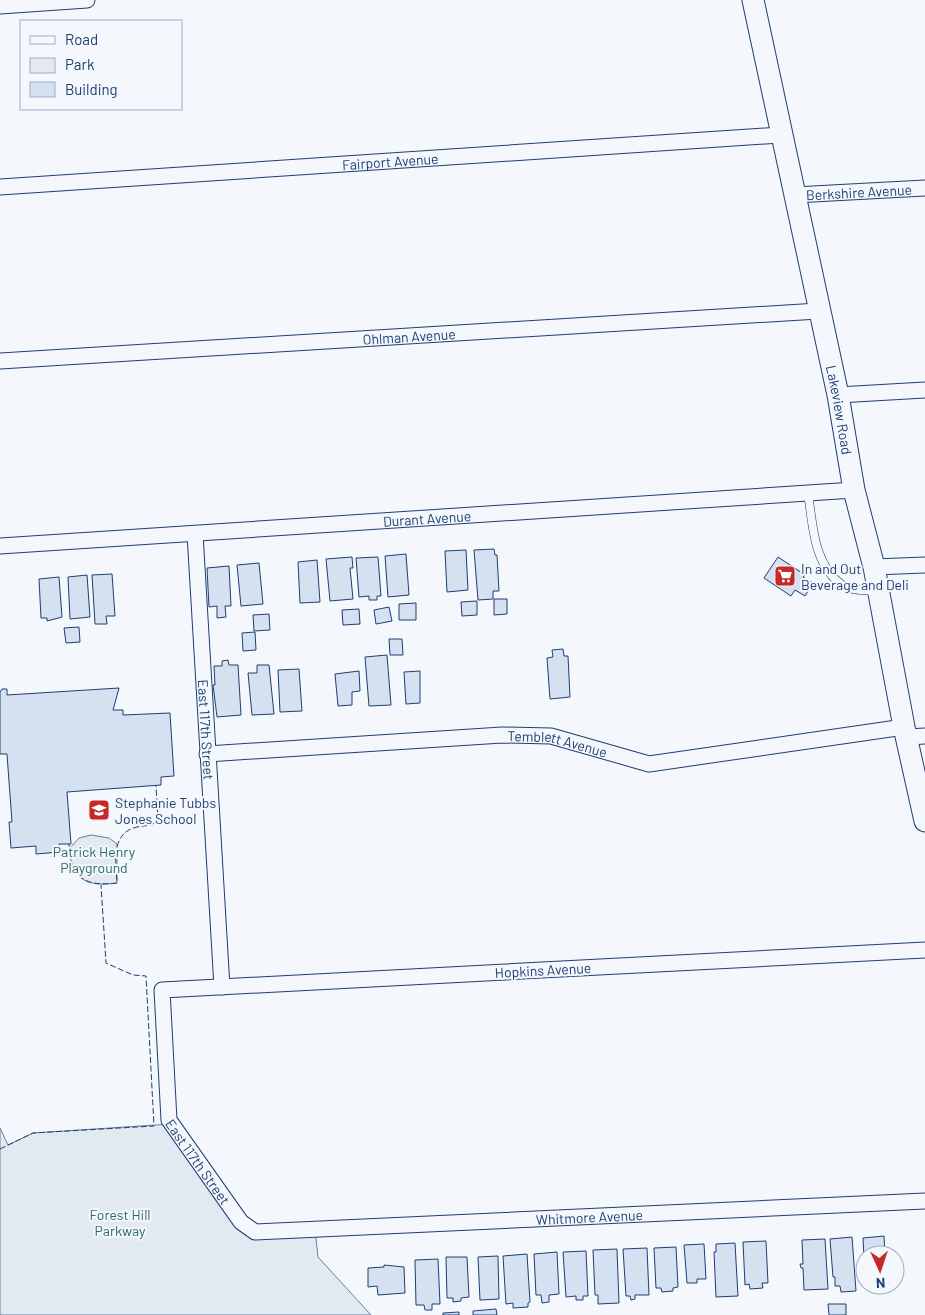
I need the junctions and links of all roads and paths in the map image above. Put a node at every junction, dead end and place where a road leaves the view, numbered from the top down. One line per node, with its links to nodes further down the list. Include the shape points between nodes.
1 (87, 0): 3 (street)
2 (753, 0): 4 (street, Lakeview Road)
3 (0, 6)
4 (780, 135): 5 (street, Fairport Avenue); 7 (street, Lakeview Road)
5 (0, 187)
6 (925, 188): 7 (street, Berkshire Avenue)
7 (794, 195): 8 (street, Lakeview Road)
8 (818, 311): 9 (street, Ohlman Avenue); 11 (street, Lakeview Road)
9 (0, 362)
10 (925, 390): 11 (street)
11 (838, 395): 12 (street, Lakeview Road)
12 (854, 490): 13 (street, Durant Avenue); 17 (street, Lakeview Road)
13 (808, 493): 14 (street, Durant Avenue); 18 (lane, via 815,542 824,564 843,585)
14 (195, 534): 15 (street, Durant Avenue); 20 (street, East 117th Street)
15 (0, 546)
16 (925, 565): 17 (street)
17 (874, 567): 18 (street, Lakeview Road)
18 (878, 591): 19 (street, Lakeview Road)
19 (912, 733): 20 (street, Temblett Avenue, via 648,764 551,736 502,735); 21 (street, Lakeview Road)
20 (207, 754): 23 (street, East 117th Street)
21 (925, 821)
22 (925, 950): 23 (street, Hopkins Avenue)
23 (222, 987): 24 (street, Hopkins Avenue)
24 (162, 990): 26 (street, East 117th Street, via 168,1120 241,1222)
25 (925, 1201): 26 (street, Whitmore Avenue)
26 (255, 1232)

